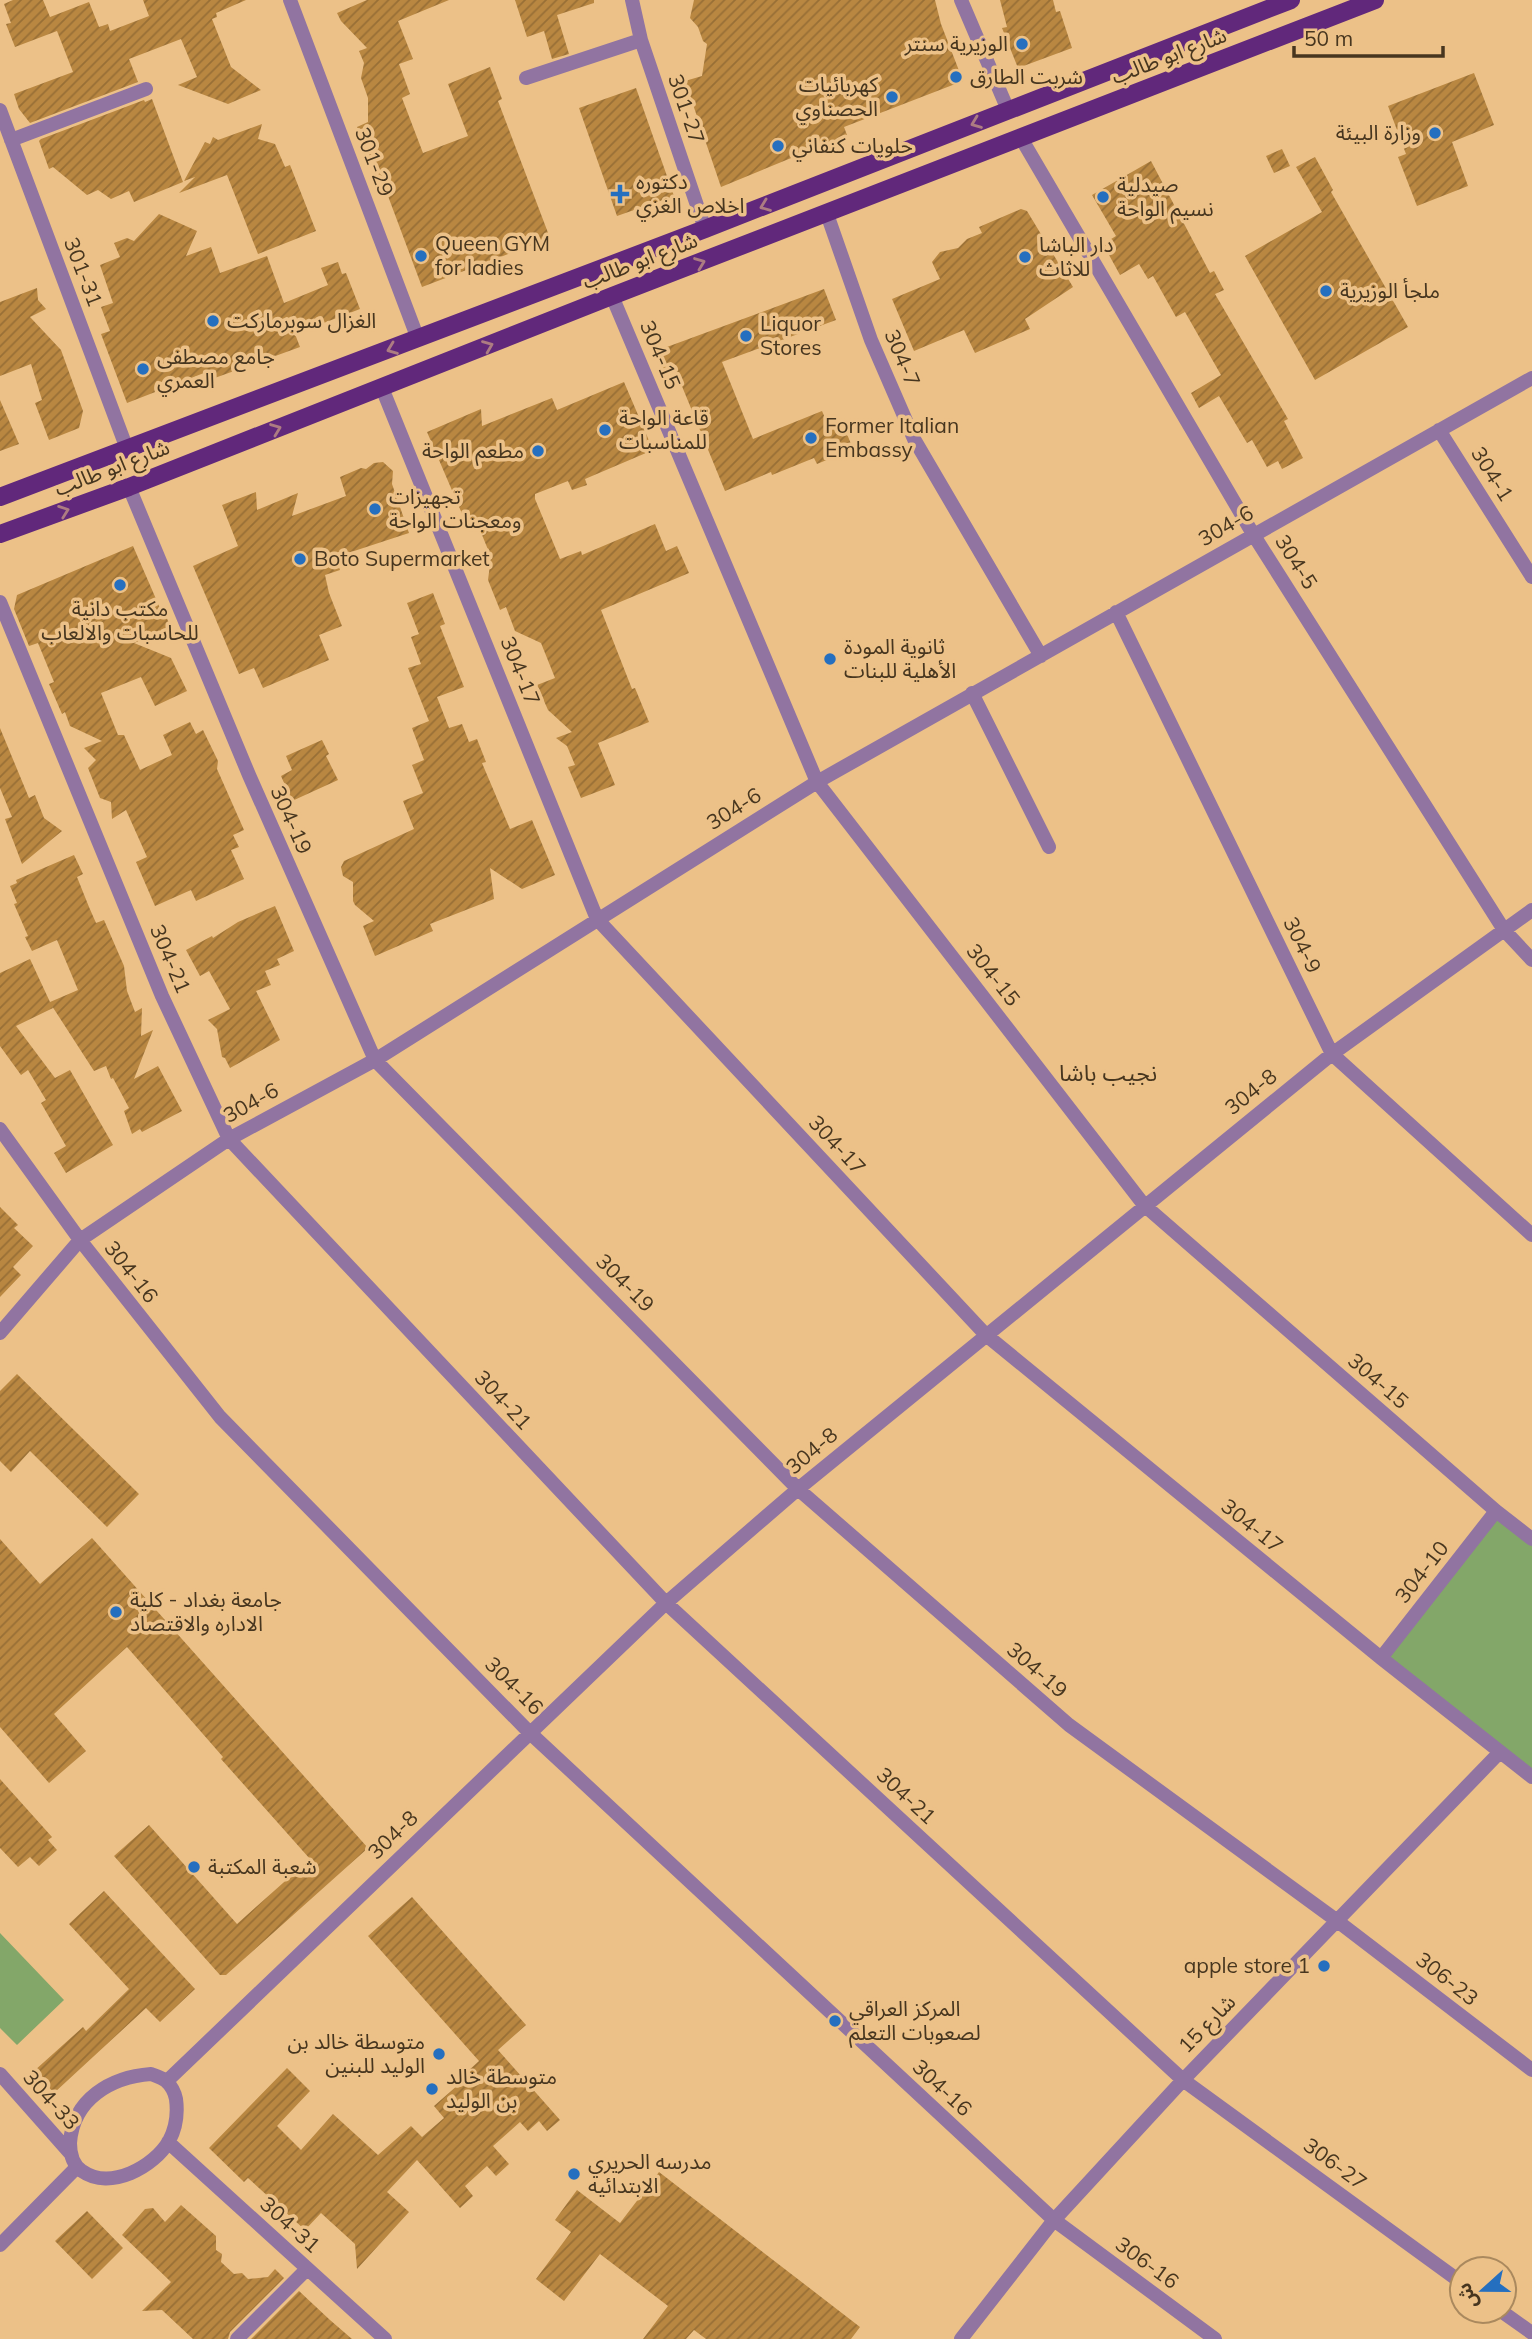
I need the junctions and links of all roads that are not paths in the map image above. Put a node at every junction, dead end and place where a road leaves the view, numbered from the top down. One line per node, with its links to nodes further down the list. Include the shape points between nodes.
1 (290, 0): 16 (street, 301-29)
2 (632, 0): 6 (street, 301-27)
3 (961, 0): 10 (street)
4 (1291, 0): 10 (main road, شارع ابو طالب)
5 (1375, 0): 11 (main road, شارع ابو طالب)
6 (641, 40): 7 (street); 14 (street, 301-27)
7 (526, 78)
8 (146, 89): 12 (street)
9 (0, 110): 12 (street, 301-31)
10 (1008, 110): 14 (main road, شارع ابو طالب, one-way to 14)
11 (1021, 138): 13 (main road, شارع ابو طالب); 24 (street, 304-5)
12 (11, 140): 20 (street, 301-31)
13 (827, 214): 15 (main road, شارع ابو طالب, one-way to 13); 28 (street, 304-7, via 871,340 914,439)
14 (705, 229): 16 (main road, شارع ابو طالب)
15 (612, 296): 18 (main road, شارع ابو طالب, one-way to 15); 30 (street, 304-15)
16 (418, 339): 20 (main road, شارع ابو طالب, one-way to 20)
17 (1532, 378): 19 (street, 304-6)
18 (382, 388): 21 (main road, شارع ابو طالب, one-way to 18); 33 (street, 304-17)
19 (1439, 430): 24 (street, 304-6); 25 (street, 304-1)
20 (127, 449): 22 (main road, شارع ابو طالب)
21 (129, 487): 23 (main road, شارع ابو طالب, one-way to 21); 37 (street, 304-19)
22 (0, 496)
23 (0, 534)
24 (1253, 534): 27 (street, 304-6); 34 (street, 304-5)
25 (1532, 577)
26 (0, 602): 39 (street, 304-21, via 162,996)
27 (1116, 612): 28 (street, 304-6); 36 (street, 304-9)
28 (1041, 656): 29 (street, 304-6)
29 (972, 693): 30 (street, 304-6); 31 (street)
30 (817, 782): 33 (street, 304-6); 40 (street, 304-15)
31 (1049, 847)
32 (1532, 910): 34 (street, 304-8)
33 (597, 919): 37 (street, 304-6); 44 (street, 304-17)
34 (1504, 930): 35 (street, 304-5); 36 (street, 304-8)
35 (1532, 960)
36 (1332, 1054): 40 (street, 304-8); 41 (street, 304-9)
37 (375, 1060): 39 (street, 304-6); 45 (street, 304-19)
38 (0, 1129): 42 (street, 304-16)
39 (229, 1139): 42 (street, 304-6); 48 (street, 304-21)
40 (1144, 1205): 44 (street, 304-8); 46 (street, 304-15)
41 (1532, 1235)
42 (80, 1240): 43 (street, 304-6); 50 (street, 304-16, via 219,1417)
43 (0, 1333)
44 (986, 1335): 45 (street, 304-8); 49 (street, 304-17)
45 (798, 1489): 48 (street, 304-8); 53 (street, 304-19, via 1069,1725)
46 (1496, 1511): 47 (street, 304-15); 49 (street, 304-10)
47 (1532, 1539)
48 (666, 1603): 50 (street, 304-8); 56 (street, 304-21)
49 (1381, 1658): 51 (street, 304-17)
50 (529, 1732): 57 (street, 304-8); 61 (street, 304-16)
51 (1500, 1752): 52 (street, 304-17); 53 (street, شارع 15)
52 (1532, 1777)
53 (1336, 1920): 54 (street, 306-23); 56 (street, شارع 15)
54 (1532, 2070)
55 (0, 2074): 59 (street, 304-33)
56 (1182, 2080): 61 (street, شارع 15); 64 (street, 306-27)
57 (167, 2081): 58 (street, via 177,2107); 59 (street, via 151,2074 136,2076 97,2092 79,2113)
58 (168, 2142): 60 (street, via 145,2165 125,2175 102,2178); 63 (street, 304-31)
59 (71, 2154): 60 (street)
60 (77, 2168): 62 (street)
61 (1054, 2220): 67 (street, شارع 15); 68 (street, 306-16)
62 (0, 2245)
63 (307, 2269): 65 (street); 66 (street, 304-31)
64 (1448, 2273)
65 (237, 2339)
66 (384, 2339)
67 (961, 2339)
68 (1215, 2339)

